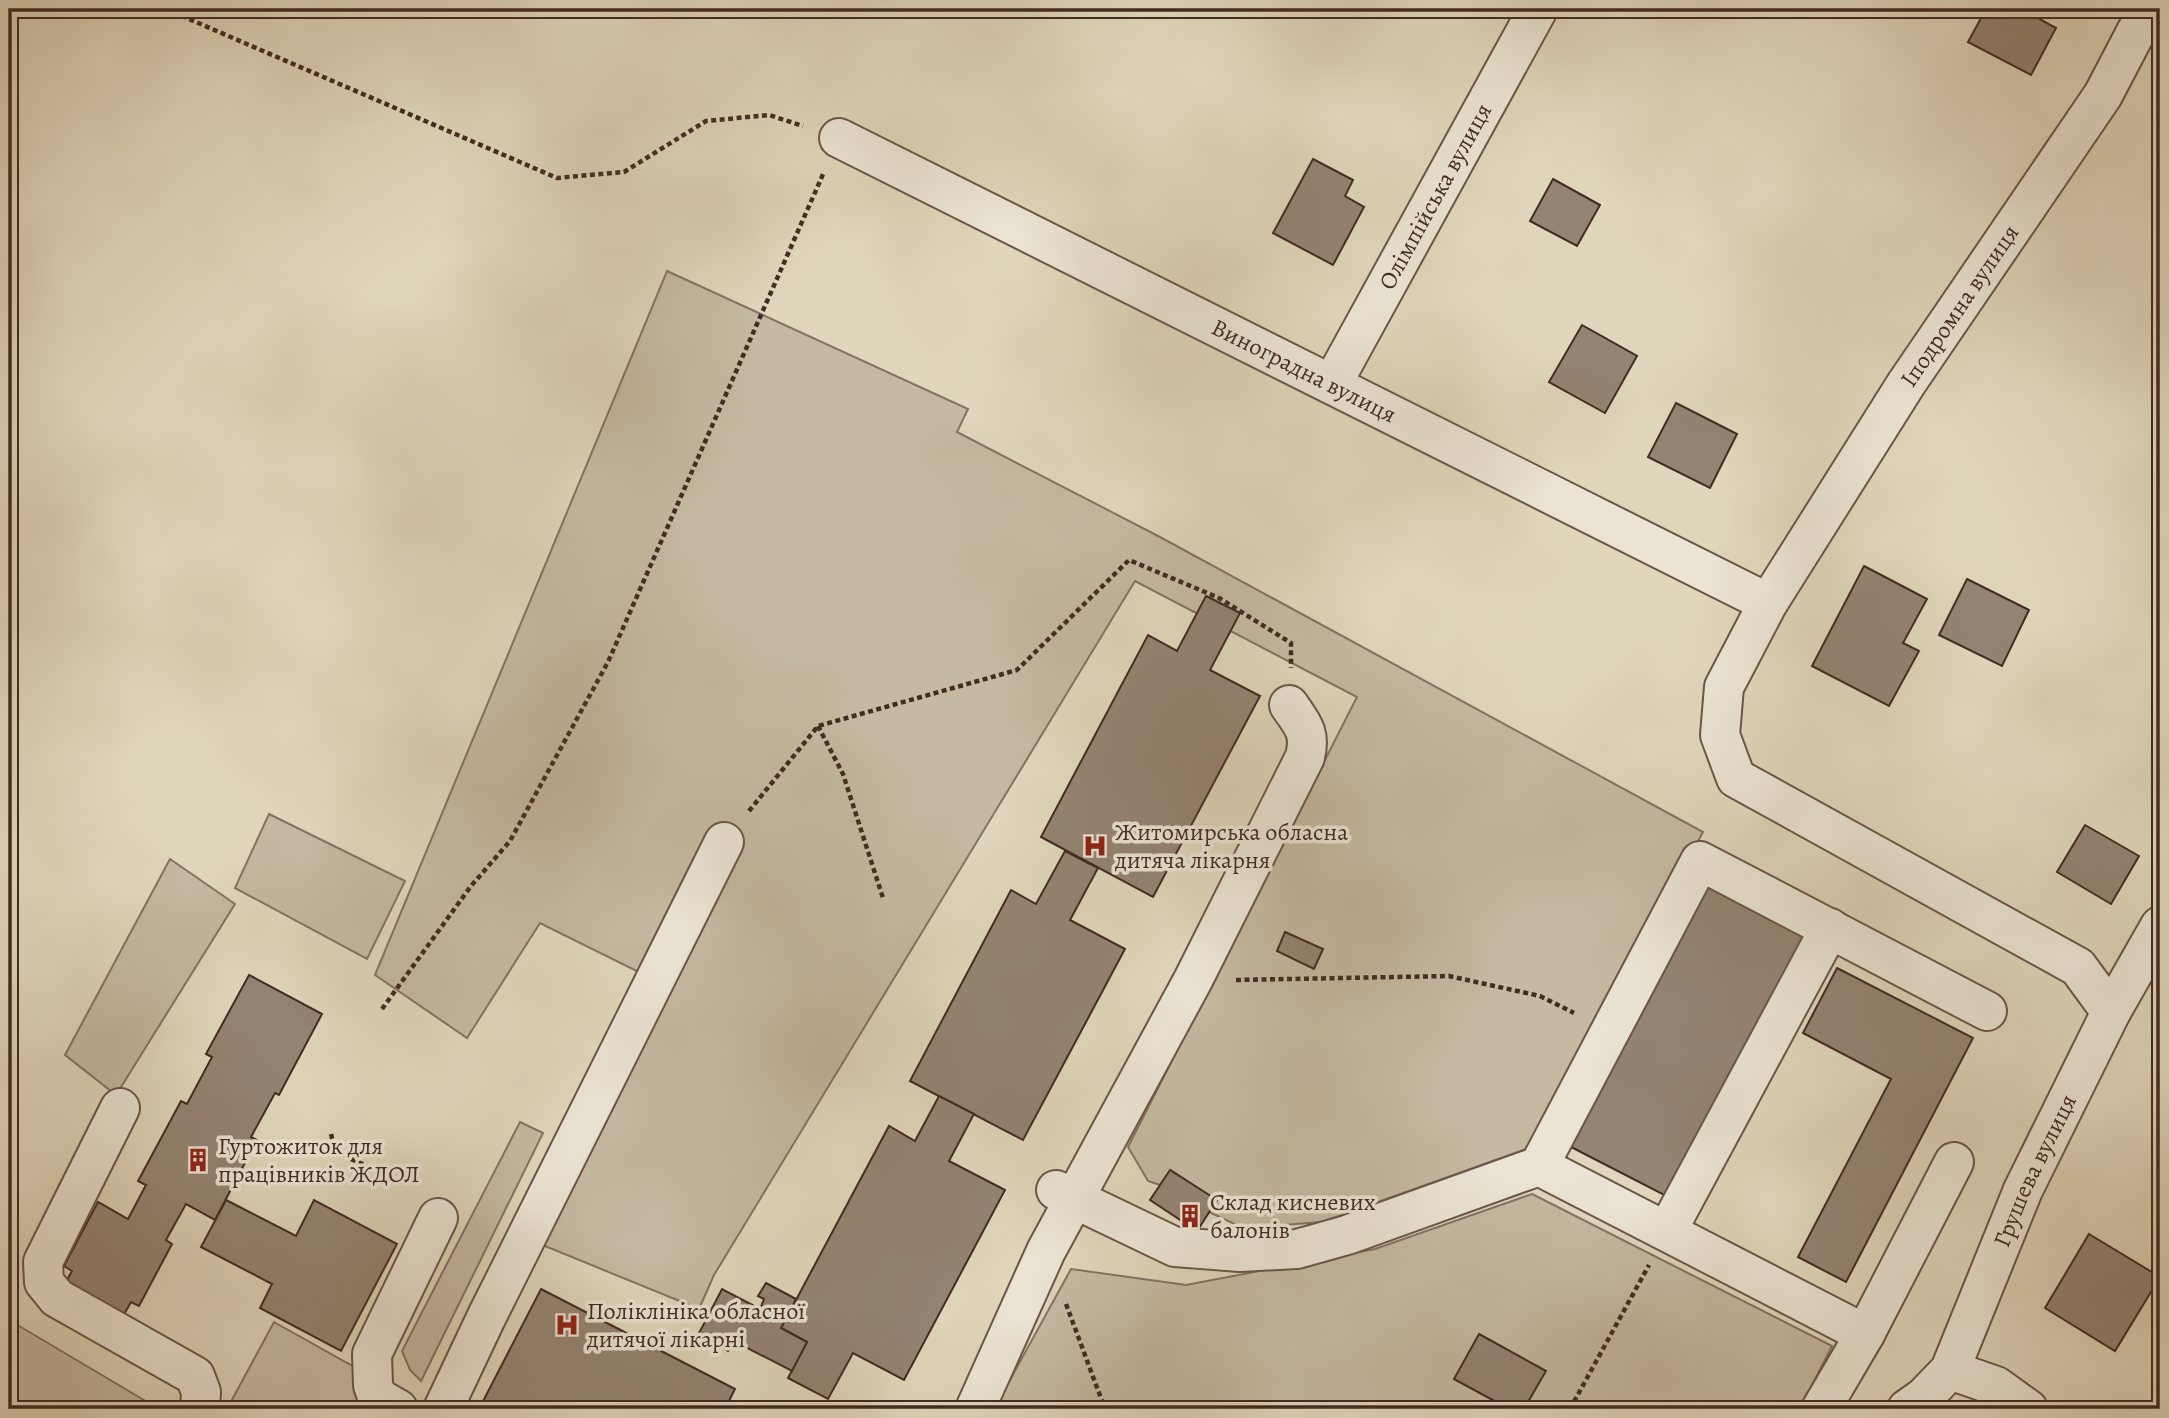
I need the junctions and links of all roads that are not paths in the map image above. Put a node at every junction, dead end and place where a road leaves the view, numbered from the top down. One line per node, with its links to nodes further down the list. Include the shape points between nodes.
1 (1538, 9): 4 (street, Олімпійська вулиця)
2 (2148, 9): 5 (street, Іподромна вулиця, via 2103,95 1906,384)
3 (839, 138): 4 (street, Виноградна вулиця)
4 (1332, 384): 5 (street, Виноградна вулиця)
5 (1768, 603): 11 (street, Іподромна вулиця, via 1724,687 1720,735 1736,778 2078,967)
6 (1289, 705): 15 (street, via 1305,728 1309,742 1305,757 1193,981)
7 (724, 842): 22 (street)
8 (2160, 926): 11 (street, Грушева вулиця)
9 (1830, 928): 10 (street); 14 (street, via 1700,861); 17 (street)
10 (1987, 1011)
11 (2111, 1012): 19 (street, Грушева вулиця, via 2023,1190)
12 (120, 1108): 20 (street, via 43,1262 44,1282 57,1298 195,1376 201,1392)
13 (1954, 1162): 18 (street)
14 (1539, 1166): 15 (street, via 1297,1249 1240,1252 1174,1247); 17 (street)
15 (1065, 1194): 23 (street, via 1046,1251)
16 (438, 1218): 21 (street, via 372,1354 377,1396)
17 (1667, 1231): 18 (street)
18 (1865, 1334): 24 (street)
19 (1950, 1370): 25 (street, Грушева вулиця); 26 (street, via 1996,1386)
20 (200, 1409)
21 (398, 1409)
22 (443, 1409)
23 (975, 1409)
24 (1821, 1409)
25 (1907, 1409)
26 (2028, 1409)

